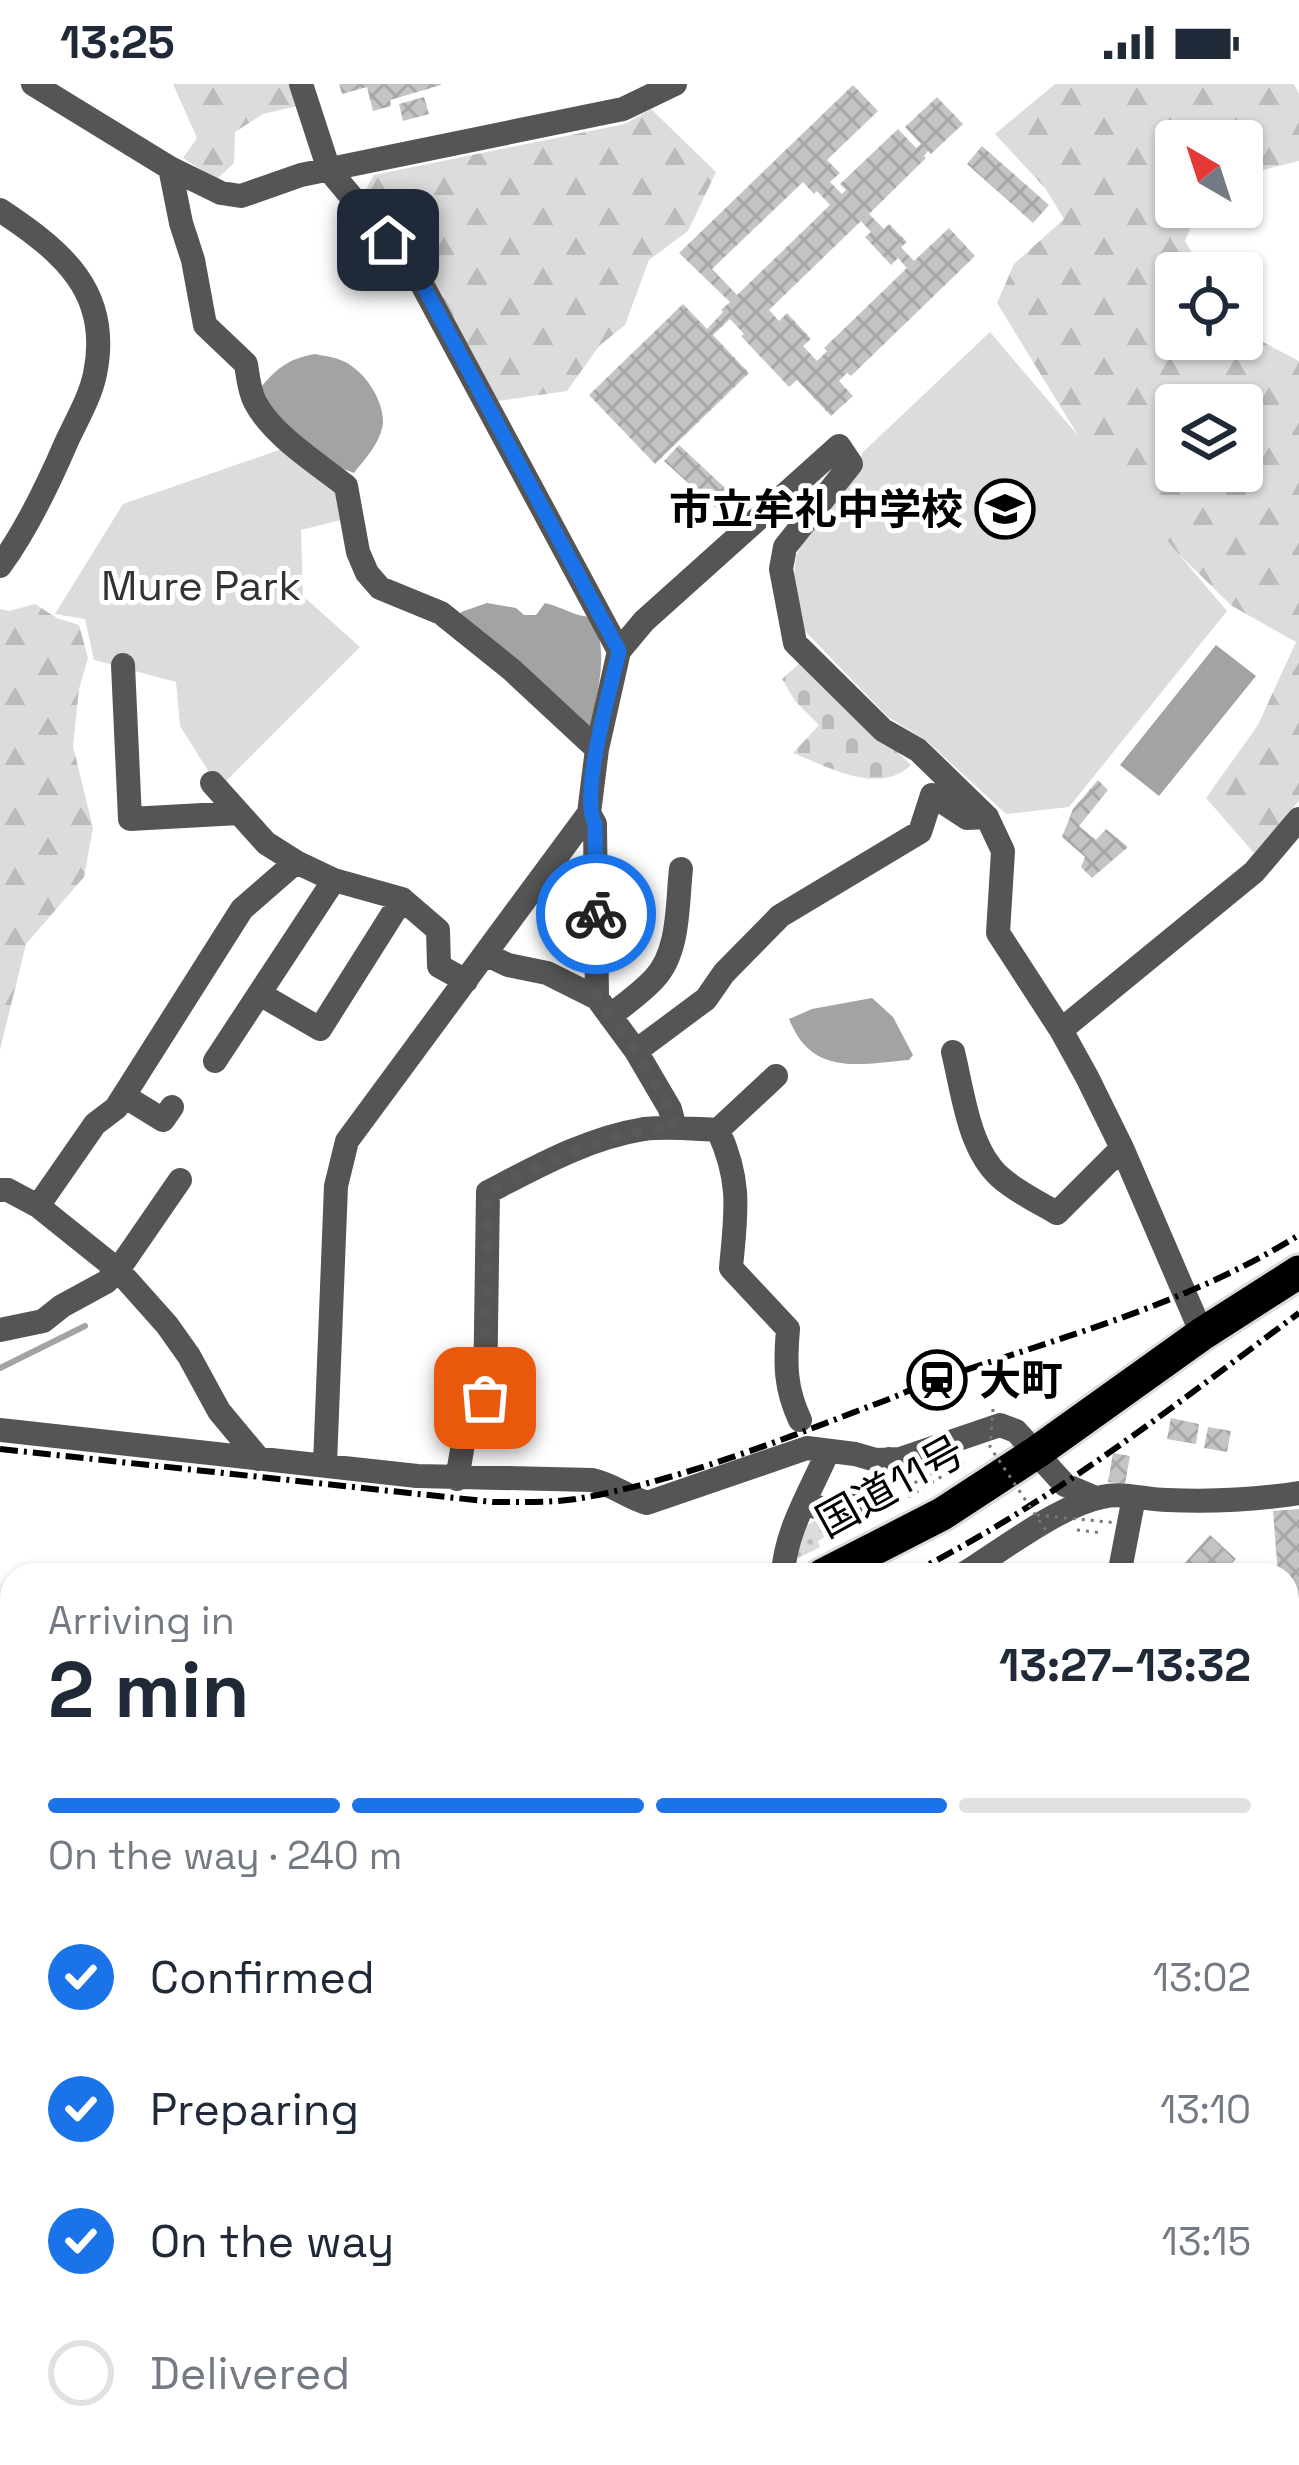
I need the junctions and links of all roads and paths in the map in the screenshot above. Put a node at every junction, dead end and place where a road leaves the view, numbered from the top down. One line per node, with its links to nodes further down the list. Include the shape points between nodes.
1 (33, 84): 4 (street)
2 (301, 84): 5 (street)
3 (675, 84): 5 (street, via 623,109)
4 (170, 168): 5 (street, via 242,196); 10 (street, via 205,325 247,364 256,405 346,486 367,573 380,587 440,613)
5 (329, 170): 8 (street, via 417,274)
6 (0, 210): 7 (street, via 68,262 98,335 85,403)
7 (0, 566)
8 (619, 651): 10 (street); 14 (street, via 839,446 851,464 785,547 781,569 795,643)
9 (123, 665): 12 (street, via 130,819)
10 (597, 749): 13 (street)
11 (212, 783): 12 (street)
12 (239, 813): 16 (street)
13 (589, 813): 20 (street); 23 (street)
14 (987, 817): 24 (street, via 1003,851 998,933); 25 (street, via 967,818 932,795 920,832 780,916 706,998)
15 (1299, 819): 24 (street, via 1254,872)
16 (296, 862): 18 (street); 29 (street, via 242,908)
17 (681, 869): 23 (street, via 665,964 656,978)
18 (334, 880): 19 (street); 22 (street)
19 (402, 898): 21 (street, via 438,930 440,966); 22 (street, via 320,1030)
20 (485, 954): 21 (street); 23 (street, via 547,973)
21 (466, 981): 49 (street, via 347,1141 336,1186)
22 (260, 994): 27 (street)
23 (603, 1007): 25 (street)
24 (1061, 1030): 33 (street)
25 (636, 1051): 31 (street)
26 (953, 1052): 33 (street, via 984,1156 997,1174 1057,1213)
27 (215, 1061)
28 (776, 1076): 32 (street)
29 (124, 1096): 30 (street, via 163,1120); 36 (street)
30 (172, 1107)
31 (675, 1128): 32 (street); 51 (street, via 604,1138 488,1192 485,1398)
32 (718, 1130): 42 (street, via 737,1192 731,1268 788,1329 788,1394)
33 (1122, 1148): 40 (street)
34 (180, 1180): 37 (street)
35 (0, 1190): 36 (street)
36 (38, 1206): 37 (street)
37 (118, 1270): 39 (street, via 43,1321); 46 (street, via 167,1325)
38 (1299, 1272): 40 (highway, 国道11号)
39 (0, 1330)
40 (1202, 1334): 45 (highway, 国道11号)
41 (993, 1409): 58 (path, bridge, via 990,1447)
42 (800, 1420)
43 (0, 1430): 46 (street)
44 (828, 1451): 47 (street); 51 (street, via 807,1448 646,1503 592,1480); 56 (street)
45 (1037, 1453): 47 (street, via 1000,1425); 55 (street, via 1065,1485); 64 (highway, 国道11号)
46 (259, 1459): 49 (street)
47 (890, 1459): 56 (street, via 885,1479 848,1509)
48 (970, 1459): 53 (path)
49 (325, 1464): 51 (street)
50 (930, 1474): 53 (path, via 905,1488)
51 (457, 1479)
52 (1299, 1493): 54 (street, via 1250,1501)
53 (910, 1496): 57 (path)
54 (1135, 1497): 55 (street); 66 (street)
55 (1096, 1498): 65 (street)
56 (806, 1504): 63 (street)
57 (891, 1508)
58 (1037, 1515): 59 (path, bridge); 61 (path, bridge)
59 (1118, 1522)
60 (1073, 1530): 62 (path)
61 (1047, 1532)
62 (1117, 1534)
63 (784, 1563)
64 (846, 1563)
65 (981, 1563)
66 (1121, 1563)

